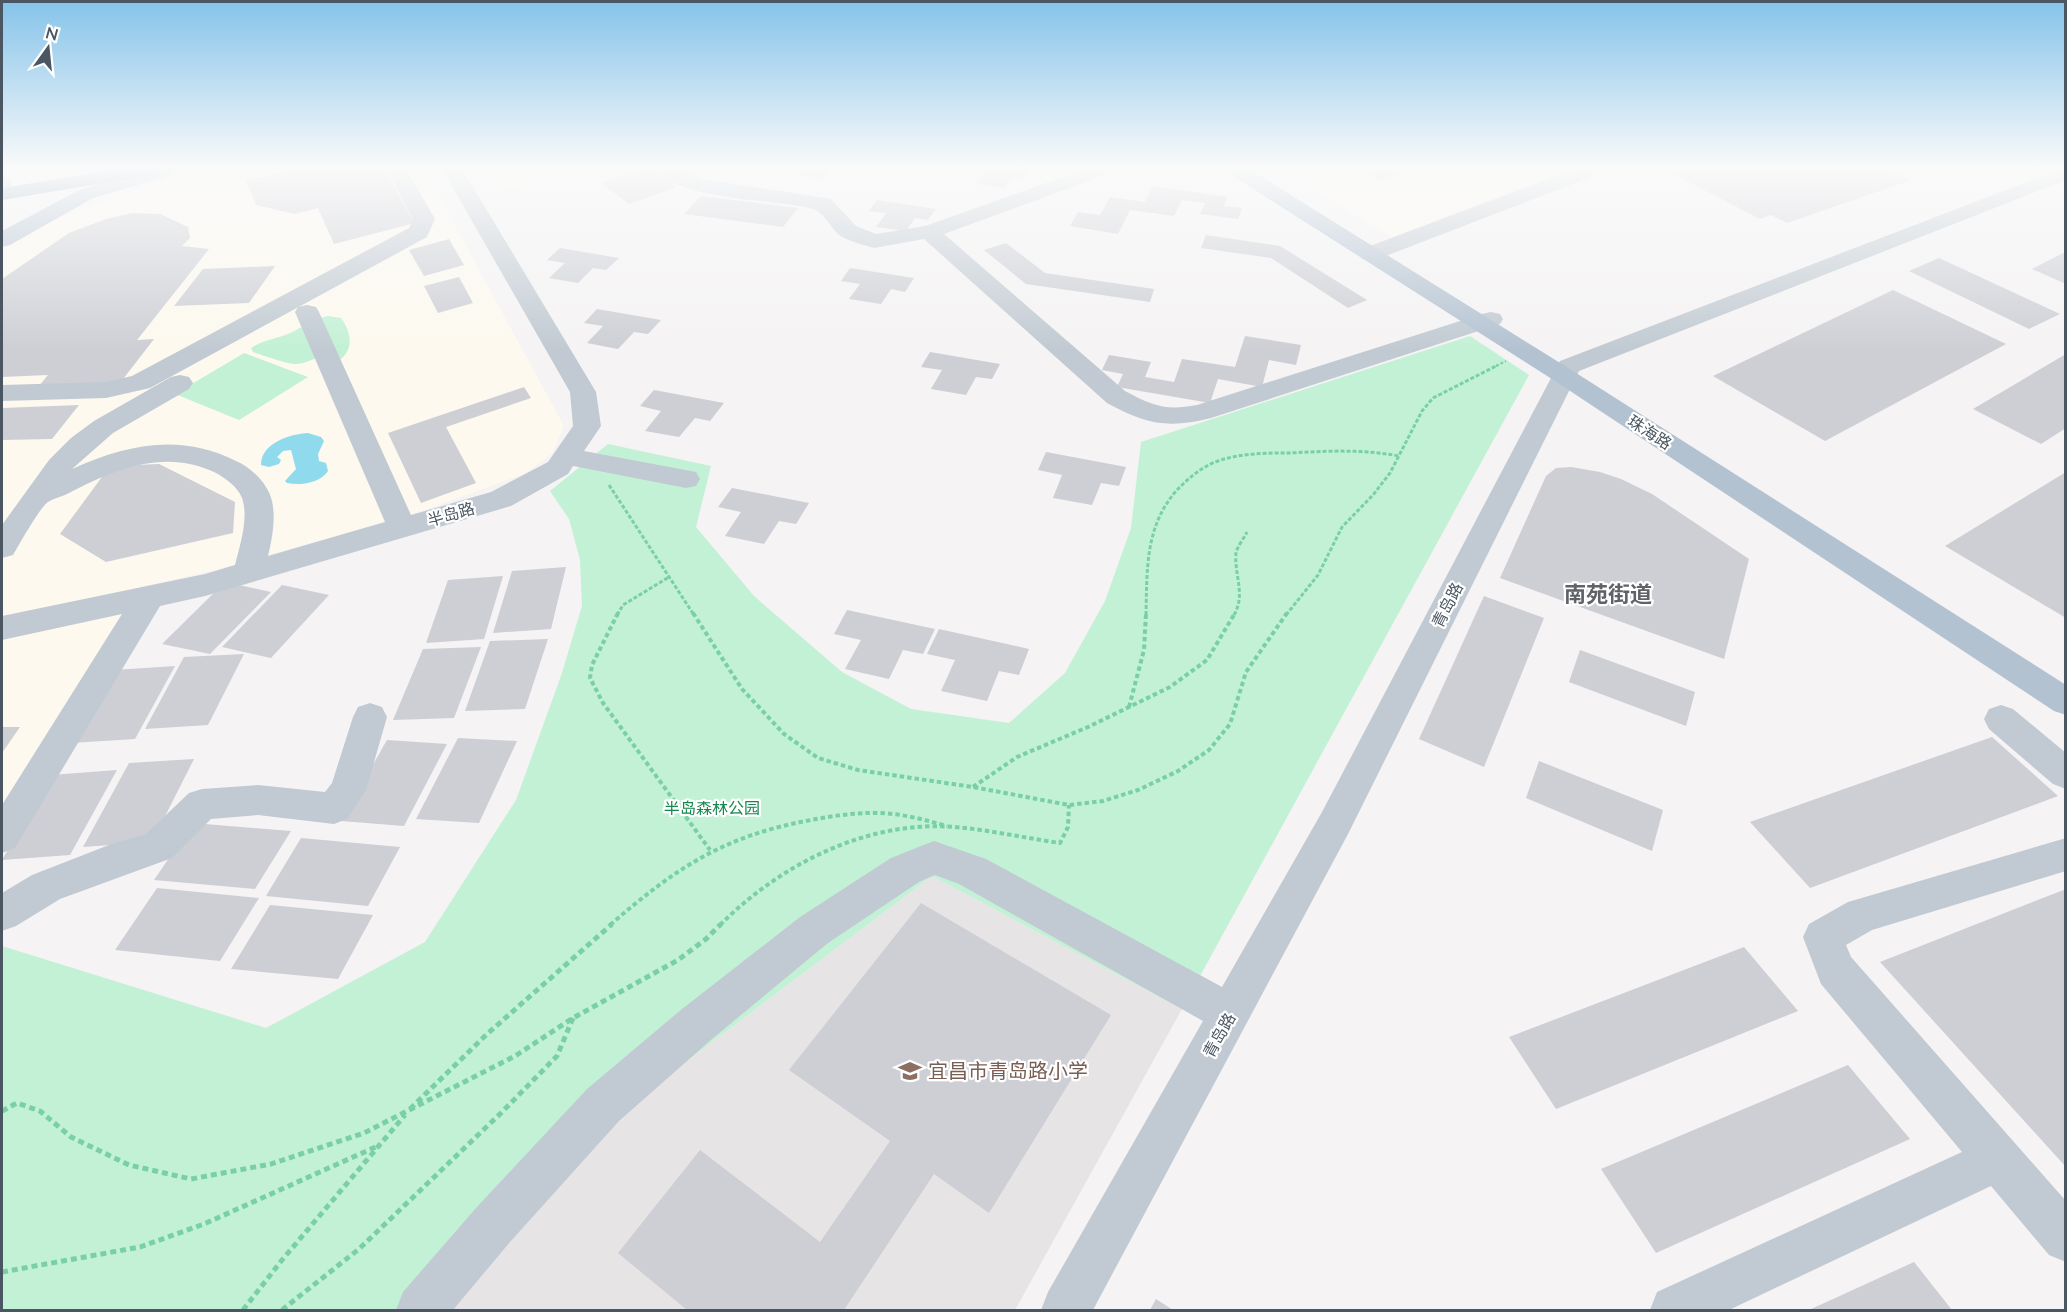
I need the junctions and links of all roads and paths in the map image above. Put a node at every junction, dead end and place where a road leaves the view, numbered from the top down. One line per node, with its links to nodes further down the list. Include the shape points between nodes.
1 (23, 228): 11 (main road)
2 (420, 228): 18 (street, via 141,381 106,390)
3 (487, 228): 19 (street, 半岛路, via 583,392 587,426)
4 (845, 228): 10 (street, via 874,241)
5 (939, 228): 10 (street)
6 (1335, 228): 12 (main road, 珠海路)
7 (1339, 228): 12 (main road, 珠海路)
8 (1438, 228): 12 (street)
9 (1925, 228): 17 (street)
10 (929, 232): 15 (street, via 1116,398 1148,415 1172,418 1202,412)
11 (2, 240)
12 (1375, 252): 15 (main road, 珠海路)
13 (365, 279): 14 (street)
14 (307, 312): 23 (street, via 104,427 80,445); 24 (street)
15 (1485, 321): 16 (main road, 珠海路); 17 (main road, 珠海路)
16 (1525, 352): 17 (main road, 珠海路); 20 (path, via 1433,398)
17 (1566, 371): 31 (main road, 珠海路); 32 (main road, 珠海路); 44 (street, 青岛路, via 1335,823)
18 (2, 393)
19 (566, 456): 21 (street); 24 (street, 半岛路, via 558,468 501,500)
20 (1399, 456): 33 (path, via 1338,449 1246,454 1225,457 1183,482 1154,525 1145,577 1146,633); 38 (path, via 1373,495 1342,527 1318,575 1246,672 1230,724 1209,750 1178,771 1138,790)
21 (594, 461): 22 (street); 28 (path)
22 (686, 479)
23 (36, 498): 26 (street); 27 (street, via 87,471 131,456 180,453 217,460 245,478 258,501 258,527)
24 (402, 528): 27 (street, 半岛路)
25 (1247, 532): 33 (path, via 1236,552 1239,606 1207,660 1170,687)
26 (2, 548)
27 (249, 572): 29 (street, 半岛路)
28 (669, 577): 37 (path, via 742,689 784,734 818,758 858,770); 41 (path, via 623,605 596,656 590,678 603,703)
29 (149, 597): 30 (street, 半岛路); 40 (street)
30 (2, 628)
31 (2066, 681)
32 (2066, 702)
33 (1129, 707): 37 (path, via 1017,757)
34 (370, 717): 43 (street, via 348,790 334,808 258,800 202,804 159,846 45,887)
35 (2001, 719): 36 (street)
36 (2066, 774)
37 (973, 787): 38 (path)
38 (1069, 806): 39 (path, via 1068,826 1060,843)
39 (954, 827): 41 (path, via 884,813 825,818 771,828); 45 (path, via 909,829 866,837 816,855 770,882 678,960)
40 (2, 837)
41 (710, 850): 47 (path, via 611,924 462,1055)
42 (2066, 854): 49 (street, via 1862,915 1824,937 1836,970)
43 (2, 912)
44 (1230, 1014): 54 (street, via 972,871 934,858 905,870 814,930 603,1105); 55 (street, 青岛路)
45 (573, 1018): 47 (path, via 515,1056); 53 (path, via 557,1056 501,1113 359,1249)
46 (2, 1111): 47 (path, via 16,1103 40,1111 71,1137 129,1165 191,1179 271,1164 364,1133)
47 (406, 1112): 48 (path)
48 (383, 1144): 51 (path, via 204,1224 140,1247); 52 (path, via 289,1249)
49 (1998, 1159): 50 (street); 56 (street)
50 (2066, 1238)
51 (2, 1272)
52 (243, 1311)
53 (282, 1311)
54 (421, 1311)
55 (1066, 1311)
56 (1675, 1311)

